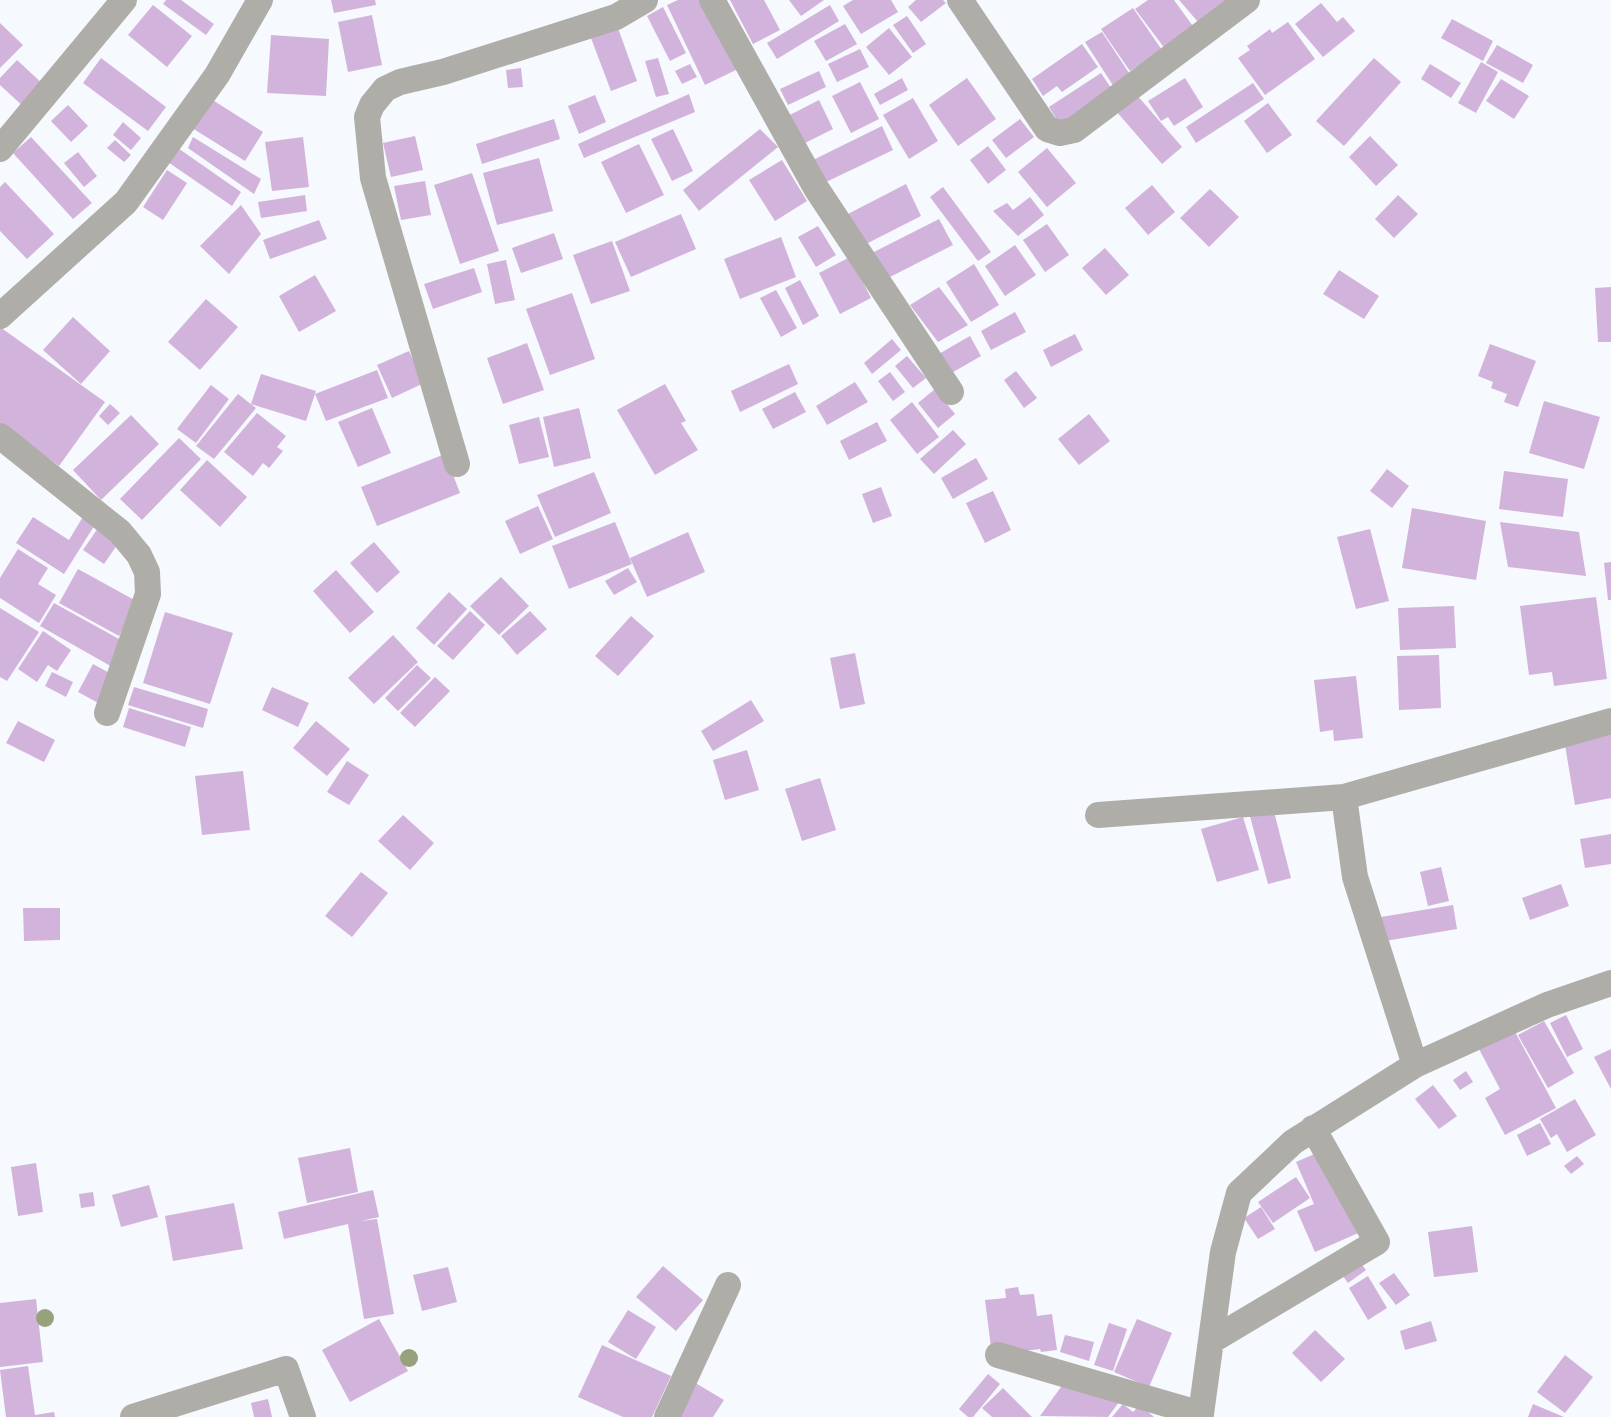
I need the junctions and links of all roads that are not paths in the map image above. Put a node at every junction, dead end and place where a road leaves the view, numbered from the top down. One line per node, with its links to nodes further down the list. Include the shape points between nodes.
1 (124, 0): 7 (street)
2 (260, 0): 8 (street, via 217,75 126,202)
3 (645, 0): 11 (street, via 616,17 400,82 385,89 367,117 373,178)
4 (712, 0): 9 (street, via 816,188)
5 (960, 0): 6 (street, via 1047,129 1060,133 1074,130)
6 (1247, 0)
7 (0, 149)
8 (0, 316)
9 (951, 392)
10 (0, 436): 12 (street, via 120,532 147,572 148,594)
11 (457, 464)
12 (107, 713)
13 (1611, 721): 14 (street)
14 (1344, 797): 15 (street); 17 (street, via 1355,877)
15 (1098, 815)
16 (1611, 983): 17 (street, via 1546,1005)
17 (1414, 1065): 18 (street)
18 (1313, 1128): 20 (street, via 1239,1193 1223,1252); 20 (street, via 1377,1242)
19 (728, 1285): 25 (street)
20 (1211, 1341): 22 (street)
21 (998, 1355): 22 (street)
22 (1200, 1416)
23 (134, 1417): 24 (street, via 286,1369)
24 (303, 1417)
25 (667, 1417)

